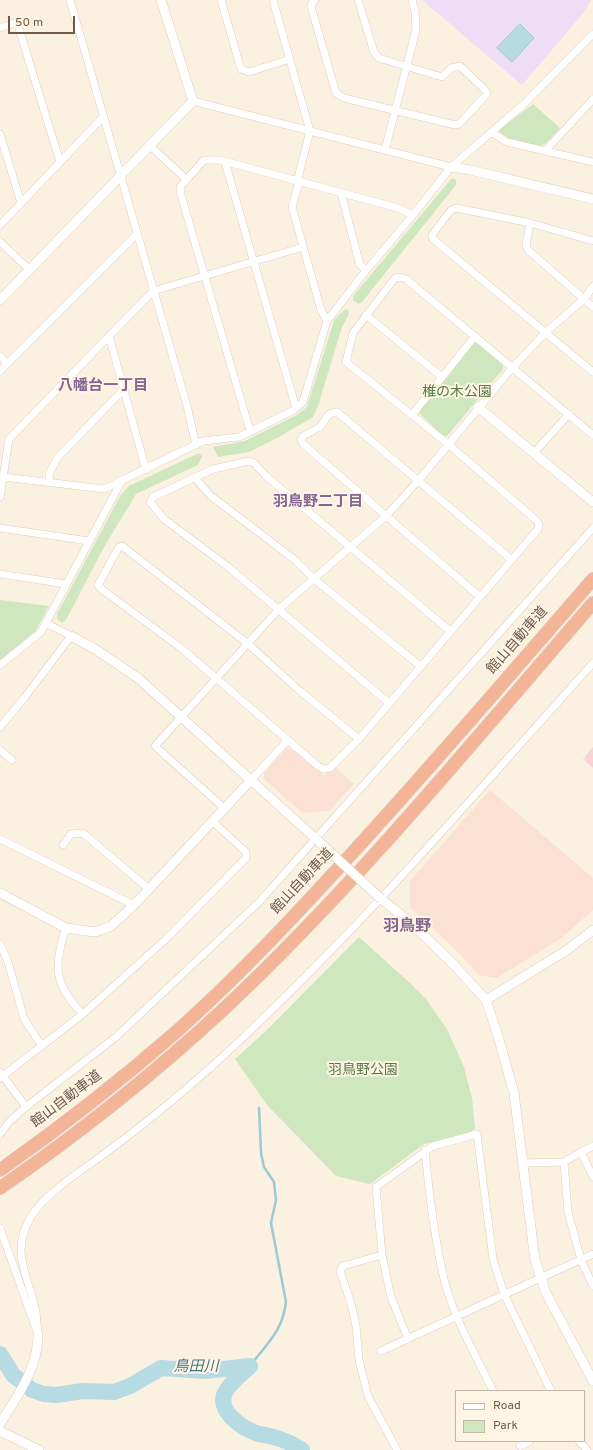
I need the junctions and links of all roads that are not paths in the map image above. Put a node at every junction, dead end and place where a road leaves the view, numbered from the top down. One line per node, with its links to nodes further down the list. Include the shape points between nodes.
1 (161, 0): 12 (street)
2 (221, 0): 10 (street, via 244,72)
3 (274, 0): 10 (street)
4 (315, 0): 14 (street, via 312,2 312,10 336,93 344,98)
5 (358, 0): 11 (street, via 376,55)
6 (412, 0): 11 (street, via 416,30)
7 (70, 1): 15 (street)
8 (0, 28): 22 (street, via 17,22)
9 (593, 34): 17 (street, via 524,104)
10 (290, 59): 16 (street)
11 (406, 67): 14 (street); 14 (street, via 442,77 451,68 460,66 487,93 459,124 455,125)
12 (192, 101): 16 (street); 19 (street)
13 (592, 103): 21 (street)
14 (395, 111): 20 (street)
15 (103, 117): 22 (street); 26 (street)
16 (310, 131): 20 (street); 28 (street)
17 (491, 132): 21 (street, via 507,142); 25 (street)
18 (0, 134): 31 (street)
19 (149, 145): 26 (street); 27 (street)
20 (385, 150): 25 (street)
21 (546, 151): 24 (street)
22 (60, 162): 31 (street)
23 (224, 162): 27 (street, via 204,160); 28 (street); 39 (street)
24 (593, 162)
25 (451, 167): 30 (street); 32 (street)
26 (120, 175): 35 (street); 40 (street)
27 (186, 179): 42 (street, via 180,187 181,195)
28 (298, 182): 29 (street); 38 (street, via 292,207)
29 (340, 193): 32 (street, via 398,208); 41 (street, via 360,266)
30 (593, 199)
31 (22, 203): 34 (street)
32 (413, 215): 41 (street)
33 (530, 223): 36 (street); 45 (street, via 526,246 528,250); 50 (street, via 457,208 451,210 432,235 433,239)
34 (0, 225)
35 (137, 234): 44 (street); 54 (street)
36 (593, 241)
37 (0, 242): 40 (street)
38 (303, 247): 39 (street); 49 (street, via 321,310)
39 (253, 262): 42 (street); 61 (street)
40 (30, 270): 46 (street)
41 (366, 270): 49 (street)
42 (205, 276): 44 (street); 64 (street)
43 (593, 286): 45 (street)
44 (153, 291): 51 (street); 67 (street)
45 (584, 299): 47 (street); 50 (street)
46 (0, 300)
47 (593, 307)
48 (366, 315): 52 (street, via 395,278 400,277 406,279); 58 (street); 62 (street, via 353,333 346,362)
49 (327, 321): 61 (street, via 302,402)
50 (546, 332): 55 (street); 57 (street)
51 (109, 336): 59 (street); 70 (street, via 9,439)
52 (475, 336): 55 (street); 58 (street)
53 (0, 356): 54 (street)
54 (7, 363): 56 (street)
55 (512, 368): 60 (street); 63 (street)
56 (0, 371)
57 (593, 372)
58 (442, 377): 62 (street)
59 (124, 389): 69 (street); 73 (street, via 58,457 49,474)
60 (478, 407): 66 (street); 68 (street)
61 (296, 408): 64 (street)
62 (412, 414): 66 (street)
63 (568, 414): 65 (street); 68 (street)
64 (250, 431): 67 (street, via 239,437 203,441)
65 (593, 435)
66 (448, 444): 72 (street); 82 (street, via 539,524 538,529)
67 (196, 445): 69 (street)
68 (534, 453): 76 (street)
69 (146, 470): 74 (street)
70 (3, 477): 73 (street); 75 (street)
71 (195, 478): 81 (street, via 213,469 249,461 254,463); 84 (street, via 211,496 295,560); 89 (street, via 154,497 150,502 164,519)
72 (418, 481): 77 (street); 77 (street, via 337,412 329,414 320,427 303,436 303,444); 82 (street)
73 (50, 482): 74 (street, via 104,489)
74 (121, 482): 80 (street)
75 (0, 497)
76 (593, 502)
77 (386, 516): 81 (street); 87 (street)
78 (0, 528): 80 (street)
79 (593, 528): 109 (street)
80 (90, 541): 86 (street)
81 (350, 548): 84 (street); 91 (street)
82 (512, 560): 87 (street)
83 (0, 574): 86 (street)
84 (313, 578): 89 (street); 96 (street)
85 (593, 579): 129 (highway, 館山自動車道, via 400,801 255,956 176,1031 118,1081)
86 (66, 584): 90 (street)
87 (480, 597): 91 (street)
88 (593, 603): 131 (highway, via 408,815 324,908 261,972 128,1093)
89 (279, 609): 93 (street); 98 (street)
90 (46, 623): 92 (street); 95 (street, via 34,639)
91 (450, 631): 96 (street)
92 (71, 636): 99 (street, via 138,678); 100 (street)
93 (247, 643): 97 (street); 97 (street, via 122,546 118,547 98,585 100,588 181,648); 101 (street)
94 (593, 664): 113 (street)
95 (0, 665)
96 (420, 666): 98 (street)
97 (216, 678): 99 (street); 102 (street)
98 (389, 703): 101 (street)
99 (181, 717): 105 (street); 106 (street, via 154,746)
100 (0, 727)
101 (359, 739): 102 (street, via 330,768 323,769)
102 (288, 740): 105 (street)
103 (0, 750): 104 (street)
104 (12, 760)
105 (251, 780): 106 (street); 109 (street)
106 (224, 808): 107 (street)
107 (212, 821): 111 (street); 119 (street, via 246,852 246,858 167,938)
108 (0, 839): 114 (street)
109 (316, 839): 113 (street, bridge); 122 (street, via 259,902 118,1036)
110 (63, 845): 111 (street, via 71,834 83,833)
111 (149, 888): 114 (street)
112 (0, 893): 115 (street)
113 (381, 899): 118 (street, via 410,922); 140 (street, via 290,994 217,1062 141,1126 53,1193 32,1214 23,1234 21,1248 24,1274 37,1316)
114 (134, 905): 115 (street, via 111,926 95,932)
115 (66, 928): 119 (street, via 58,950 57,965 62,986 71,1002)
116 (593, 930): 118 (street, via 567,950)
117 (0, 944): 120 (street, via 8,962 24,1019)
118 (486, 1000): 128 (street, via 514,1093)
119 (83, 1014): 120 (street)
120 (42, 1046): 121 (street)
121 (1, 1075): 122 (street)
122 (26, 1106): 123 (street)
123 (0, 1134)
124 (593, 1146): 126 (street)
125 (425, 1150): 134 (street, via 376,1187); 138 (street, via 477,1134 493,1259); 139 (street, via 431,1211 444,1280)
126 (581, 1152): 127 (street); 130 (street)
127 (564, 1162): 128 (street); 135 (street, via 568,1212)
128 (523, 1163): 136 (street, via 530,1234)
129 (5, 1166)
130 (593, 1177)
131 (0, 1188)
132 (0, 1228): 140 (street)
133 (593, 1254): 135 (street)
134 (382, 1255): 141 (street, via 391,1297); 150 (street, via 343,1266 340,1271 351,1303 359,1360 368,1396)
135 (581, 1260): 136 (street); 137 (street)
136 (540, 1277): 138 (street); 143 (street)
137 (593, 1286)
138 (504, 1294): 139 (street); 145 (street)
139 (457, 1317): 141 (street); 144 (street)
140 (38, 1335): 146 (street, via 38,1347 29,1376)
141 (408, 1339): 142 (street)
142 (381, 1351)
143 (593, 1381)
144 (493, 1390)
145 (551, 1390)
146 (0, 1424)
147 (0, 1431): 149 (street)
148 (580, 1442): 151 (street)
149 (39, 1450)
150 (396, 1450)
151 (587, 1450)

